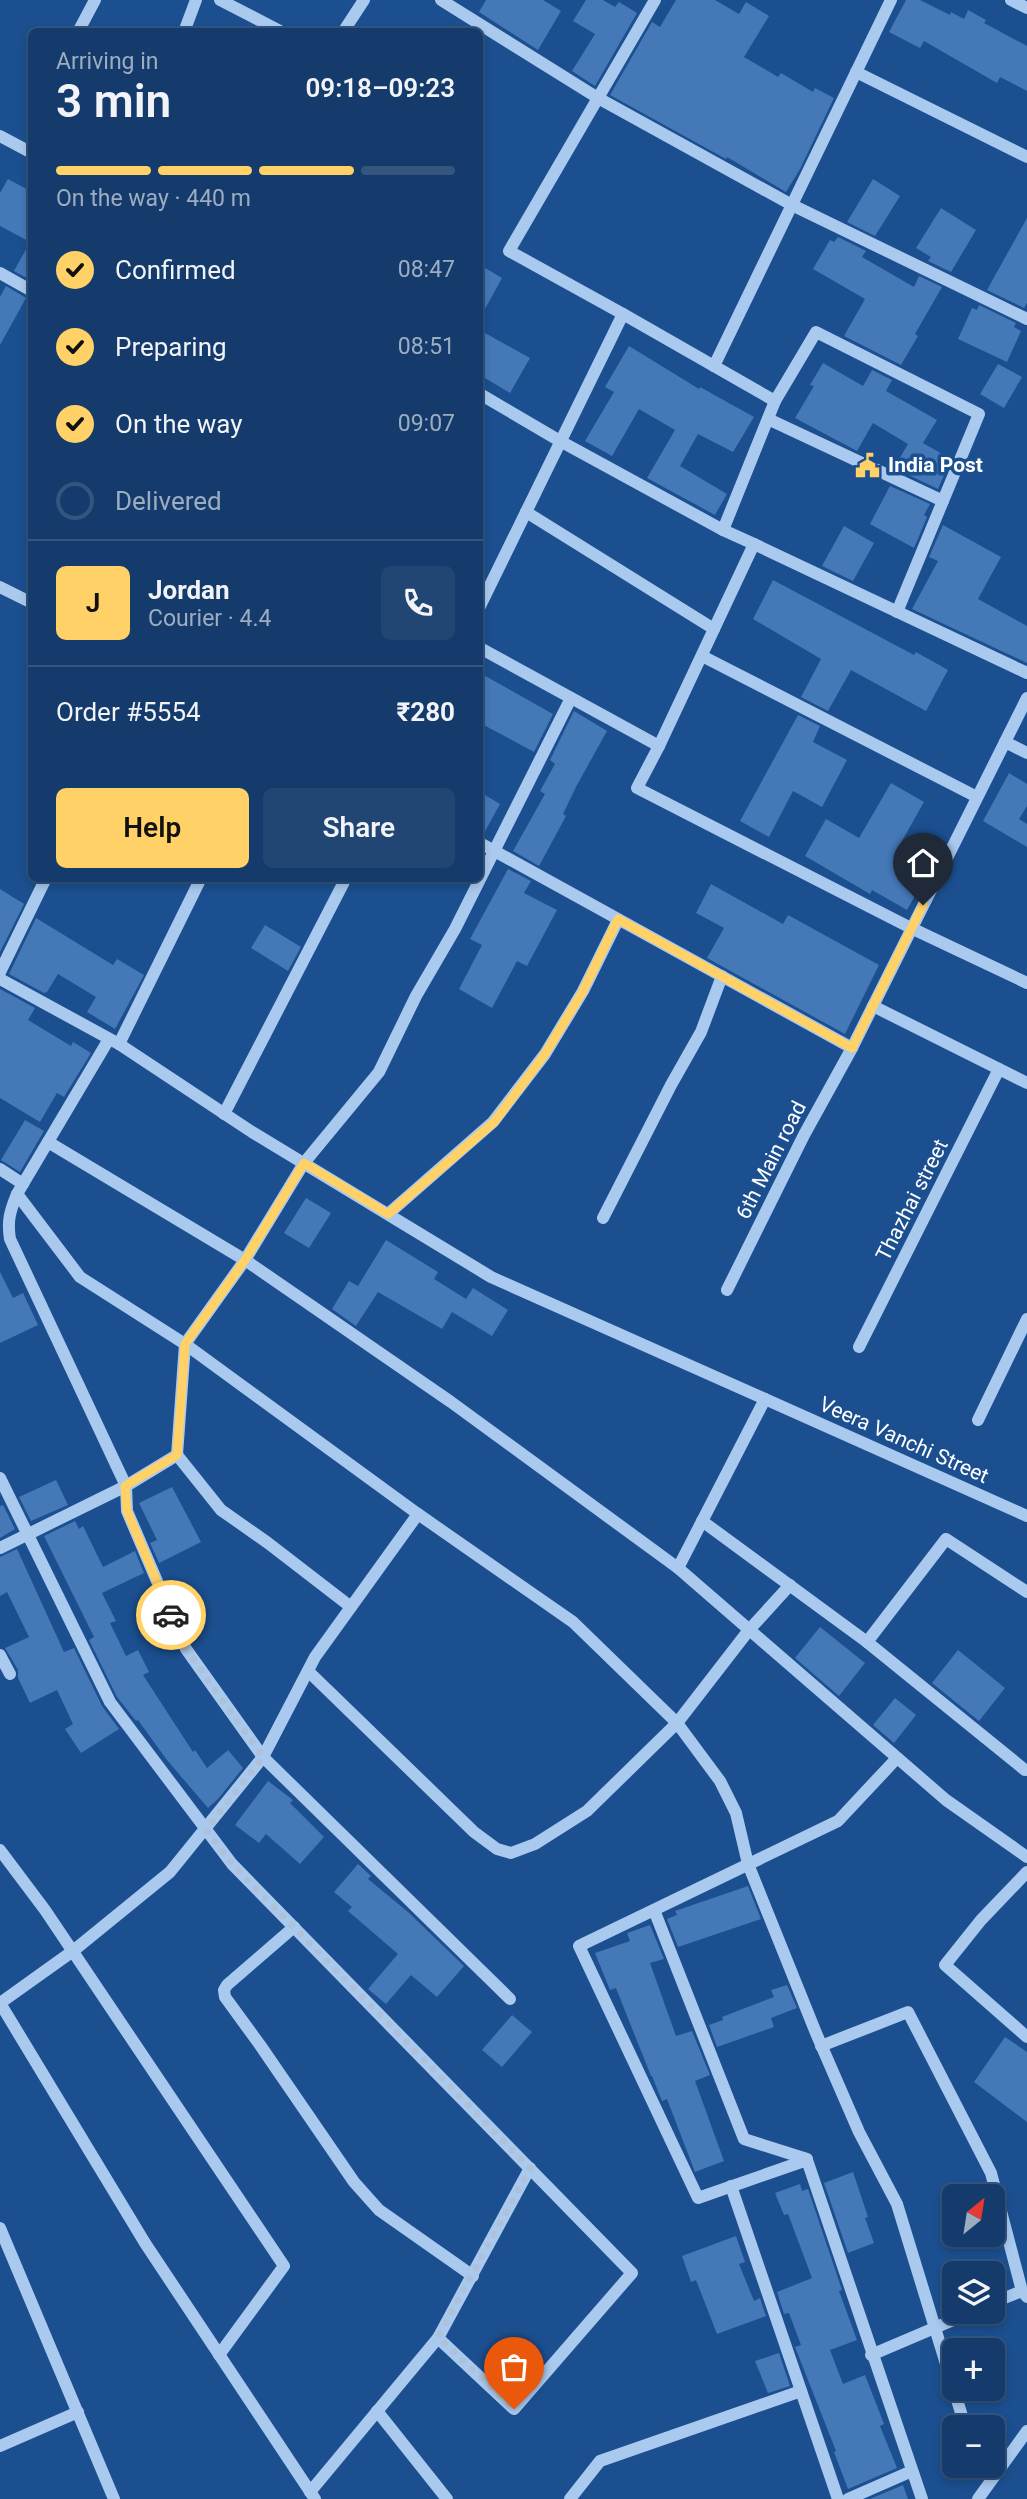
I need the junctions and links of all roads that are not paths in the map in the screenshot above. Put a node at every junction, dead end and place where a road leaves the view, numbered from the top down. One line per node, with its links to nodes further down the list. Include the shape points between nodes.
1 (95, 0): 10 (street)
2 (196, 0): 11 (street)
3 (220, 0): 12 (street)
4 (364, 0): 13 (street)
5 (441, 0): 15 (street)
6 (655, 0): 15 (street)
7 (891, 0): 14 (street)
8 (1011, 0): 9 (street)
9 (1027, 8)
10 (80, 28)
11 (186, 28)
12 (274, 28)
13 (346, 28)
14 (856, 72): 18 (street); 19 (street)
15 (598, 99): 19 (street); 22 (street, via 509,251)
16 (0, 136): 17 (street)
17 (28, 151)
18 (1027, 157)
19 (792, 205): 23 (street); 24 (street)
20 (0, 273): 21 (street)
21 (28, 289)
22 (623, 314): 24 (street); 28 (street)
23 (1027, 318)
24 (713, 366): 26 (street)
25 (483, 396): 28 (street)
26 (775, 401): 27 (street); 29 (street, via 816,332 979,414)
27 (768, 419): 29 (street); 31 (street)
28 (560, 441): 30 (street); 31 (street)
29 (943, 500): 36 (street)
30 (526, 512): 34 (street); 37 (street)
31 (723, 530): 32 (street)
32 (754, 544): 36 (street); 37 (street)
33 (0, 587): 35 (street)
34 (483, 600)
35 (28, 601)
36 (897, 612): 40 (street)
37 (714, 629): 39 (street)
38 (483, 650): 41 (street)
39 (702, 656): 44 (street); 46 (street)
40 (1027, 673)
41 (571, 698): 44 (street); 48 (street)
42 (1027, 698): 43 (street)
43 (1004, 742): 45 (street); 46 (street)
44 (659, 746): 55 (street, via 637,788)
45 (1027, 753)
46 (977, 797): 55 (street)
47 (483, 846): 48 (street)
48 (495, 852): 49 (street); 54 (street)
49 (483, 875)
50 (44, 882): 56 (street)
51 (199, 882): 61 (street)
52 (344, 882): 65 (street)
53 (479, 882): 67 (street, via 379,1072)
54 (618, 919): 57 (street); 70 (street, via 545,1054 494,1122)
55 (911, 928): 59 (street); 60 (street)
56 (0, 972)
57 (722, 976): 62 (street); 71 (street, via 701,1032)
58 (0, 979): 61 (street, Veera Vanchi Street)
59 (1027, 983)
60 (873, 1006): 62 (street); 63 (street)
61 (114, 1042): 65 (street, Veera Vanchi Street); 66 (street)
62 (852, 1048): 73 (street, 6th Main road)
63 (999, 1069): 64 (street); 76 (street, Thazhai street)
64 (1027, 1083)
65 (224, 1114): 67 (street, Veera Vanchi Street)
66 (48, 1142): 69 (street); 72 (street)
67 (304, 1163): 70 (street, Veera Vanchi Street); 72 (street)
68 (0, 1169): 69 (street)
69 (20, 1189): 75 (street, via 80,1277); 81 (street, via 7,1224 10,1239)
70 (388, 1214): 77 (street, Veera Vanchi Street, via 491,1276)
71 (603, 1218)
72 (245, 1260): 75 (street); 87 (street, via 451,1402)
73 (727, 1290)
74 (1027, 1319): 78 (street)
75 (185, 1344): 79 (street); 82 (street)
76 (859, 1347)
77 (765, 1399): 83 (street, Veera Vanchi Street); 84 (street)
78 (978, 1420)
79 (177, 1455): 81 (street); 90 (street, via 220,1510)
80 (0, 1478): 85 (street)
81 (125, 1486): 85 (street); 97 (street, via 127,1511 186,1649)
82 (418, 1514): 90 (street); 96 (street, via 573,1622)
83 (1027, 1516)
84 (702, 1521): 87 (street); 88 (street)
85 (27, 1535): 86 (street); 100 (street, via 110,1702)
86 (0, 1548)
87 (678, 1568): 91 (street)
88 (790, 1585): 91 (street); 92 (street)
89 (1027, 1592): 92 (street, via 946,1539)
90 (351, 1607): 94 (street)
91 (749, 1630): 96 (street); 98 (street)
92 (867, 1642): 99 (street)
93 (0, 1655): 95 (street)
94 (308, 1671): 96 (street, via 474,1832 511,1853 535,1844 587,1811); 97 (street)
95 (10, 1674)
96 (677, 1723): 103 (street, via 728,1795)
97 (263, 1757): 100 (street); 108 (street)
98 (897, 1758): 102 (street, via 946,1800); 103 (street, via 838,1821)
99 (1025, 1770)
100 (206, 1830): 106 (street, via 232,1864); 107 (street, via 170,1872)
101 (0, 1850): 107 (street)
102 (1027, 1857)
103 (748, 1864): 105 (street); 110 (street)
104 (1027, 1872): 109 (street, via 945,1965)
105 (654, 1910): 111 (street, via 744,2139); 113 (street, via 579,1946 698,2198)
106 (294, 1927): 112 (street); 115 (street, via 227,1985 225,1997 354,2182 379,2210)
107 (73, 1951): 121 (street, via 284,2266); 121 (street, via 0,2003 145,2243)
108 (510, 1999)
109 (1027, 2037)
110 (821, 2046): 116 (street, via 908,2012 991,2173); 119 (street, via 897,2204)
111 (807, 2160): 113 (street); 122 (street)
112 (530, 2168): 115 (street); 120 (street, via 632,2273 514,2409)
113 (731, 2186): 123 (street)
114 (0, 2228): 125 (street)
115 (472, 2276): 120 (street)
116 (1025, 2294): 117 (street)
117 (1005, 2299)
118 (944, 2324): 119 (street)
119 (934, 2328): 122 (street); 126 (street)
120 (438, 2337): 124 (street)
121 (219, 2355): 130 (street)
122 (871, 2355): 129 (street)
123 (801, 2391): 133 (street, via 600,2461); 134 (street)
124 (377, 2411): 130 (street); 132 (street)
125 (78, 2412): 128 (street); 131 (street)
126 (962, 2415)
127 (1027, 2431): 137 (street)
128 (0, 2446)
129 (912, 2471): 135 (street); 136 (street)
130 (312, 2495)
131 (114, 2499)
132 (447, 2499)
133 (570, 2499)
134 (838, 2499)
135 (848, 2499)
136 (922, 2499)
137 (978, 2499)

